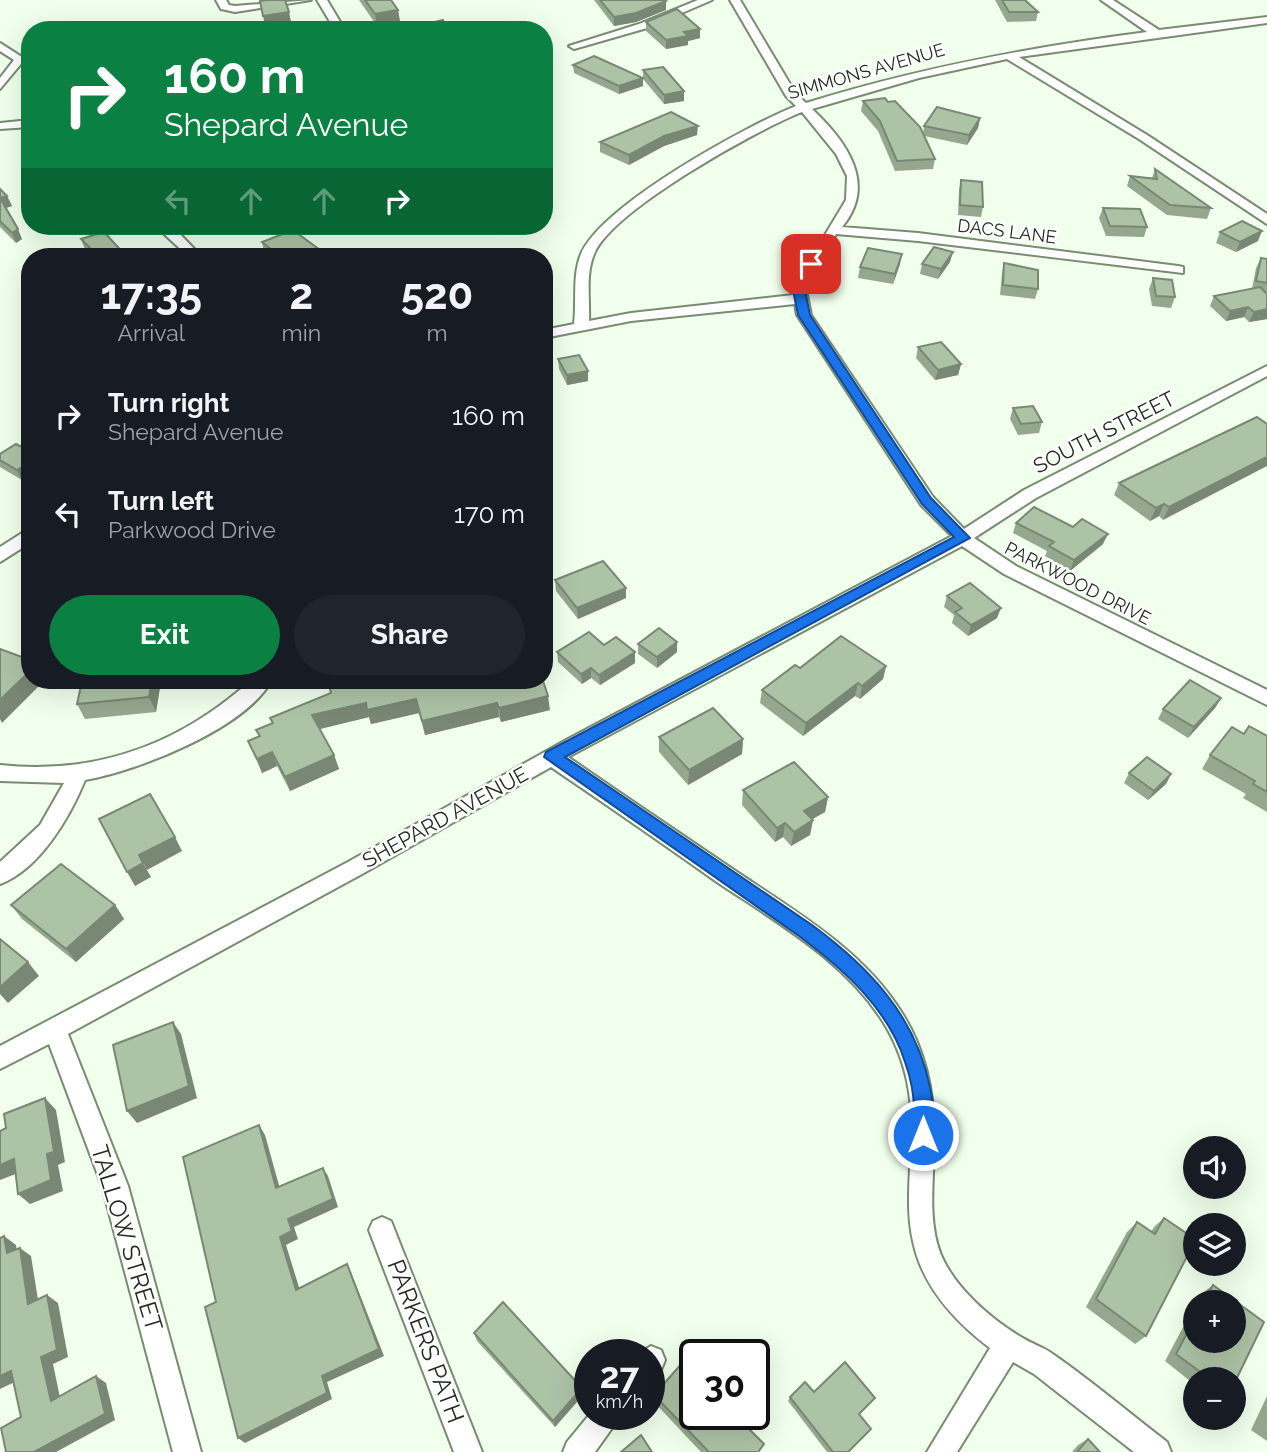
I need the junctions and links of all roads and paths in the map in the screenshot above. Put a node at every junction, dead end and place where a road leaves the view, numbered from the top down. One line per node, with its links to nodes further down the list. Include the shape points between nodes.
1 (221, 0): 2 (street, via 225,7 235,9)
2 (306, 0)
3 (322, 0): 8 (street)
4 (707, 0): 11 (street, via 643,26)
5 (735, 0): 14 (street, via 792,96)
6 (1106, 0): 9 (street)
7 (1267, 20): 9 (street, SIMMONS AVENUE)
8 (335, 21)
9 (1158, 34): 12 (street, SIMMONS AVENUE)
10 (0, 46): 13 (street, via 20,59)
11 (574, 46)
12 (1011, 57): 14 (street, SIMMONS AVENUE, via 943,70); 17 (street)
13 (0, 86)
14 (804, 108): 18 (street, via 842,153 853,176 852,200); 23 (street, SIMMONS AVENUE, via 772,121 650,193 608,227 587,256)
15 (21, 124): 16 (street)
16 (0, 126)
17 (1267, 220)
18 (832, 230): 21 (street, DACS LANE); 22 (street, via 804,277)
19 (173, 235): 20 (street)
20 (187, 248)
21 (1178, 270)
22 (799, 299): 23 (street, via 631,317); 26 (street, PARKWOOD DRIVE, via 804,315 927,501)
23 (581, 327): 24 (street)
24 (553, 332)
25 (1267, 370): 26 (street, SOUTH STREET, via 1030,494)
26 (963, 538): 30 (street, PARKWOOD DRIVE, via 1010,570); 31 (street, SHEPARD AVENUE)
27 (21, 541): 28 (street)
28 (0, 556)
29 (252, 689): 32 (street, via 177,743)
30 (1267, 698)
31 (552, 757): 35 (street, SHEPARD AVENUE, via 367,862); 38 (street, via 805,930 871,986 915,1061 924,1108 922,1230 932,1264 962,1306)
32 (78, 772): 33 (street, via 62,776); 34 (street, via 62,814 42,840)
33 (0, 773)
34 (0, 875)
35 (54, 1028): 36 (street, SHEPARD AVENUE); 40 (street, TALLOW STREET, via 115,1186)
36 (0, 1058)
37 (382, 1230): 41 (street, PARKERS PATH)
38 (1008, 1344): 43 (street); 44 (street, via 1041,1362)
39 (595, 1430): 42 (street)
40 (187, 1452)
41 (468, 1452)
42 (577, 1452)
43 (941, 1452)
44 (1157, 1452)

